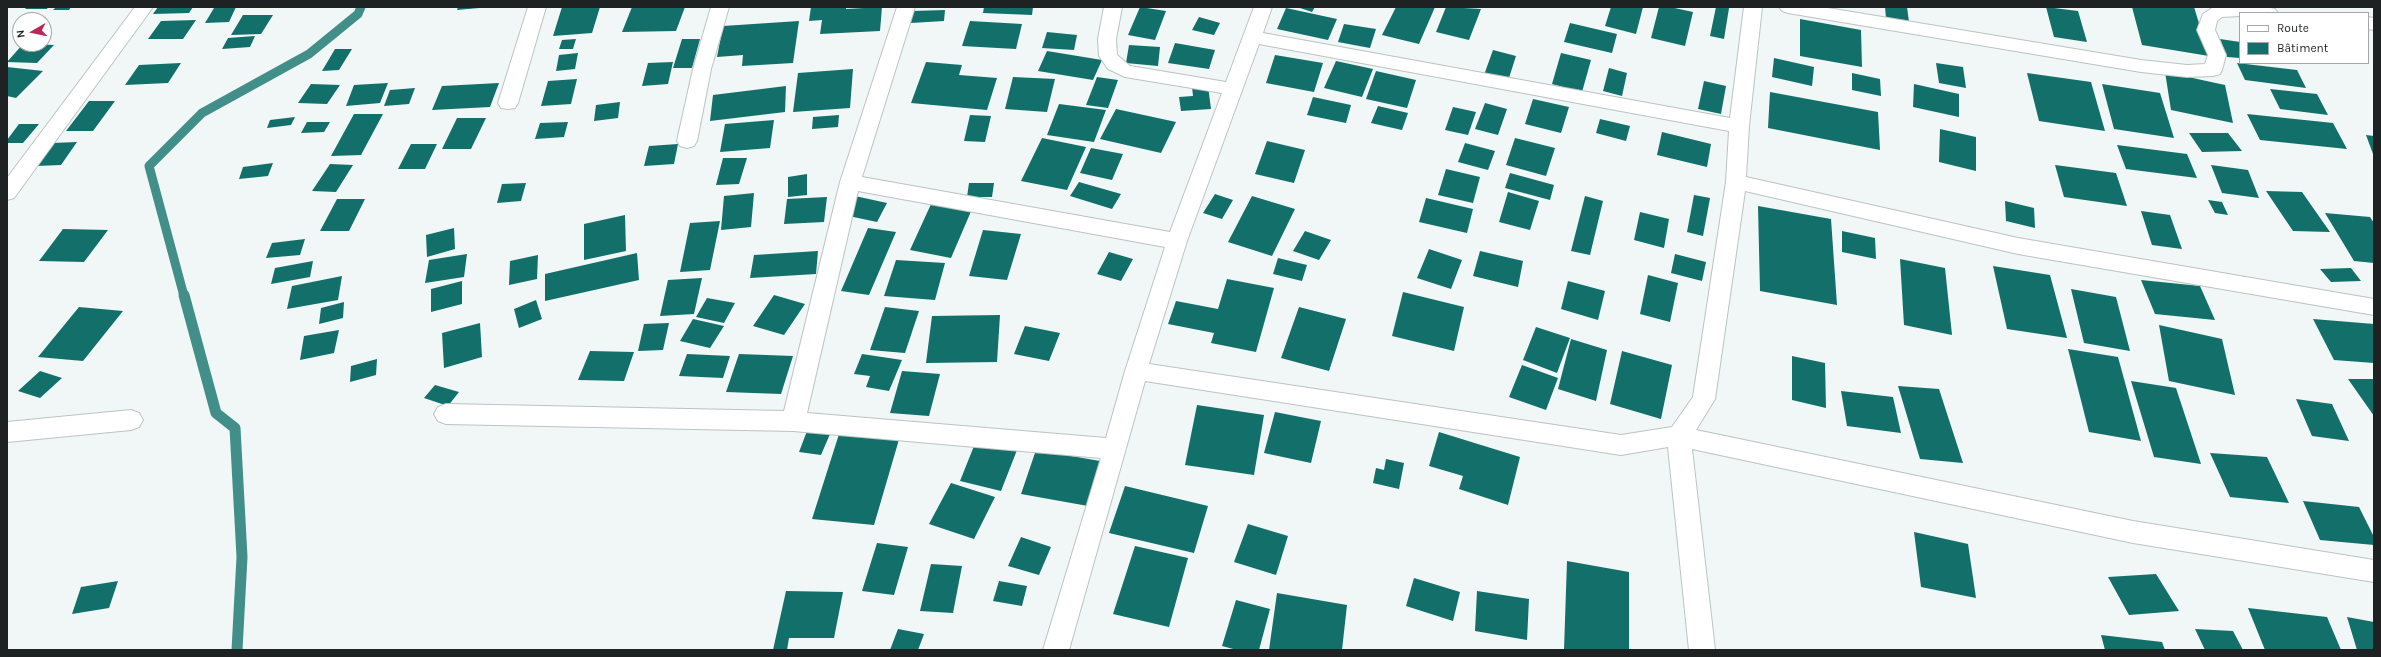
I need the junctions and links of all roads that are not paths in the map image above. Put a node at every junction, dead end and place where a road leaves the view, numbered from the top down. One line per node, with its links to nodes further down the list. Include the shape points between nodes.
1 (144, 7): 17 (street)
2 (537, 7): 12 (street)
3 (720, 7): 14 (street, via 703,62)
4 (906, 7): 15 (street)
5 (1113, 7): 11 (street, via 1107,39 1108,56 1115,66 1125,71)
6 (1263, 7): 10 (street)
7 (1753, 7): 13 (street)
8 (1788, 7): 9 (street, via 2141,66 2187,71 2213,70 2217,55 2206,30 2209,18 2218,12)
9 (2259, 12)
10 (1253, 37): 11 (street); 13 (street)
11 (1233, 89): 18 (street)
12 (508, 103)
13 (1739, 126): 16 (street)
14 (688, 141)
15 (850, 182): 18 (street); 23 (street)
16 (1736, 182): 19 (street, via 2018,246); 25 (street, via 1704,399)
17 (7, 193)
18 (1177, 241): 20 (street)
19 (2374, 307)
20 (1136, 371): 25 (street, via 1621,445); 26 (street)
21 (446, 414): 23 (street)
22 (131, 420): 24 (street)
23 (793, 421): 26 (street)
24 (7, 432)
25 (1679, 436): 27 (street, via 2133,532); 29 (street)
26 (1115, 449): 28 (street)
27 (2374, 571)
28 (1056, 650)
29 (1702, 650)

